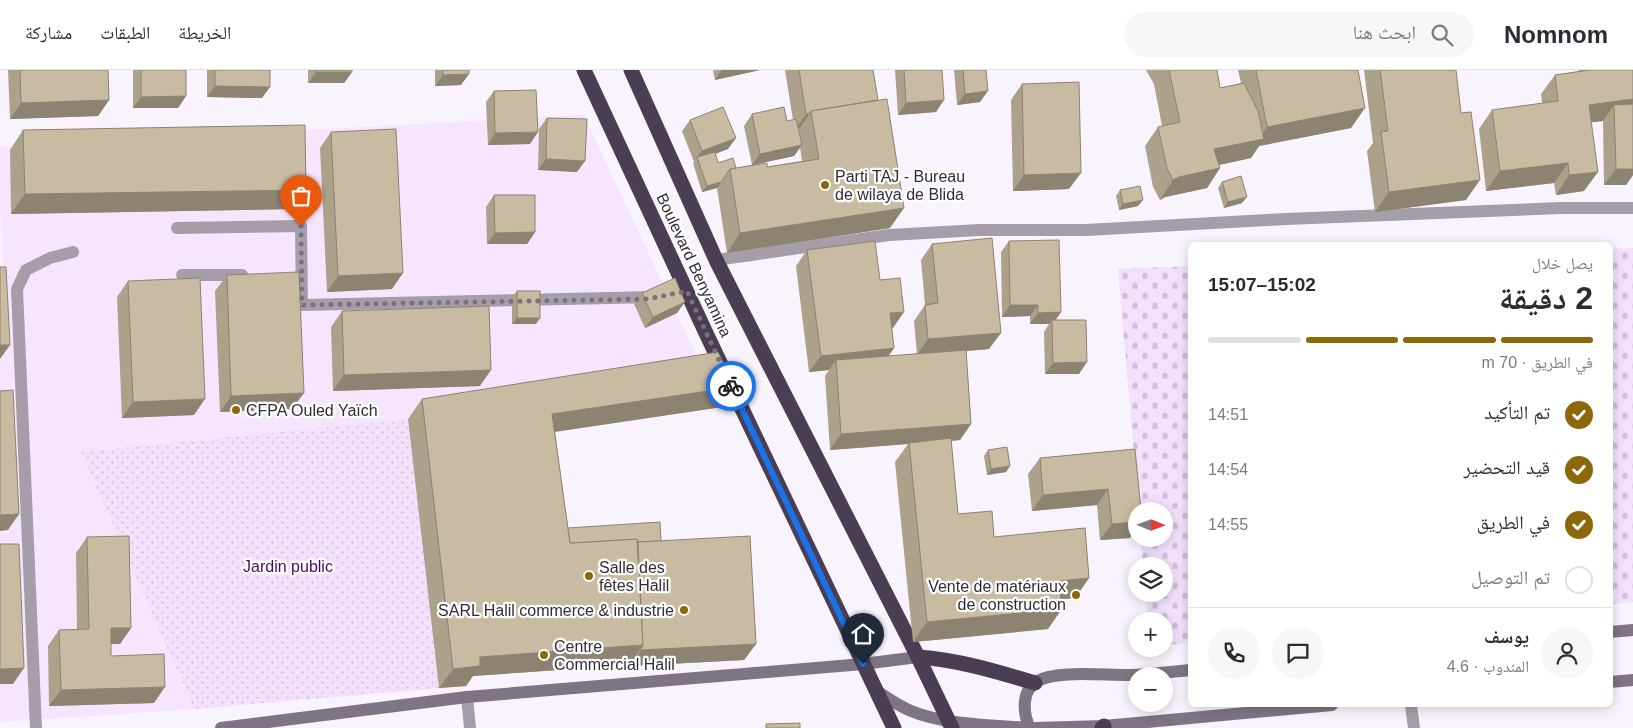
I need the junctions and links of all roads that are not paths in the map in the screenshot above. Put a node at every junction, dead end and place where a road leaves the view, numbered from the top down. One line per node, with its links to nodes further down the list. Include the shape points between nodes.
1 (584, 70): 9 (highway, Boulevard Benyamina)
2 (631, 70): 6 (highway, Boulevard Benyamina)
3 (1633, 208): 6 (street, via 1551,208 1086,230 970,230 889,235)
4 (177, 228): 9 (street, via 301,226 297,274 302,305 648,299)
5 (73, 252): 24 (street, via 50,258 26,270 17,289)
6 (716, 260): 12 (highway, Boulevard Benyamina)
7 (182, 275): 8 (street)
8 (252, 275)
9 (677, 293): 13 (highway, Boulevard Benyamina)
10 (1633, 630): 11 (street)
11 (1613, 632)
12 (918, 657): 13 (street); 16 (highway, via 972,664); 22 (highway, Boulevard Benyamina)
13 (863, 664): 18 (highway, Boulevard Benyamina); 19 (street)
14 (1188, 670): 16 (street, via 1132,675 1061,675)
15 (1633, 680): 17 (street)
16 (1035, 682): 28 (street, via 1025,700 1024,710)
17 (1613, 682)
18 (874, 689): 22 (street, via 912,711); 27 (highway, Boulevard Benyamina)
19 (467, 697): 25 (street); 26 (street)
20 (1311, 707): 23 (street)
21 (1411, 707): 30 (street)
22 (950, 724): 28 (street)
23 (1103, 727): 29 (street)
24 (36, 728)
25 (221, 728)
26 (470, 728)
27 (894, 728)
28 (1030, 728)
29 (1036, 728)
30 (1414, 728)

